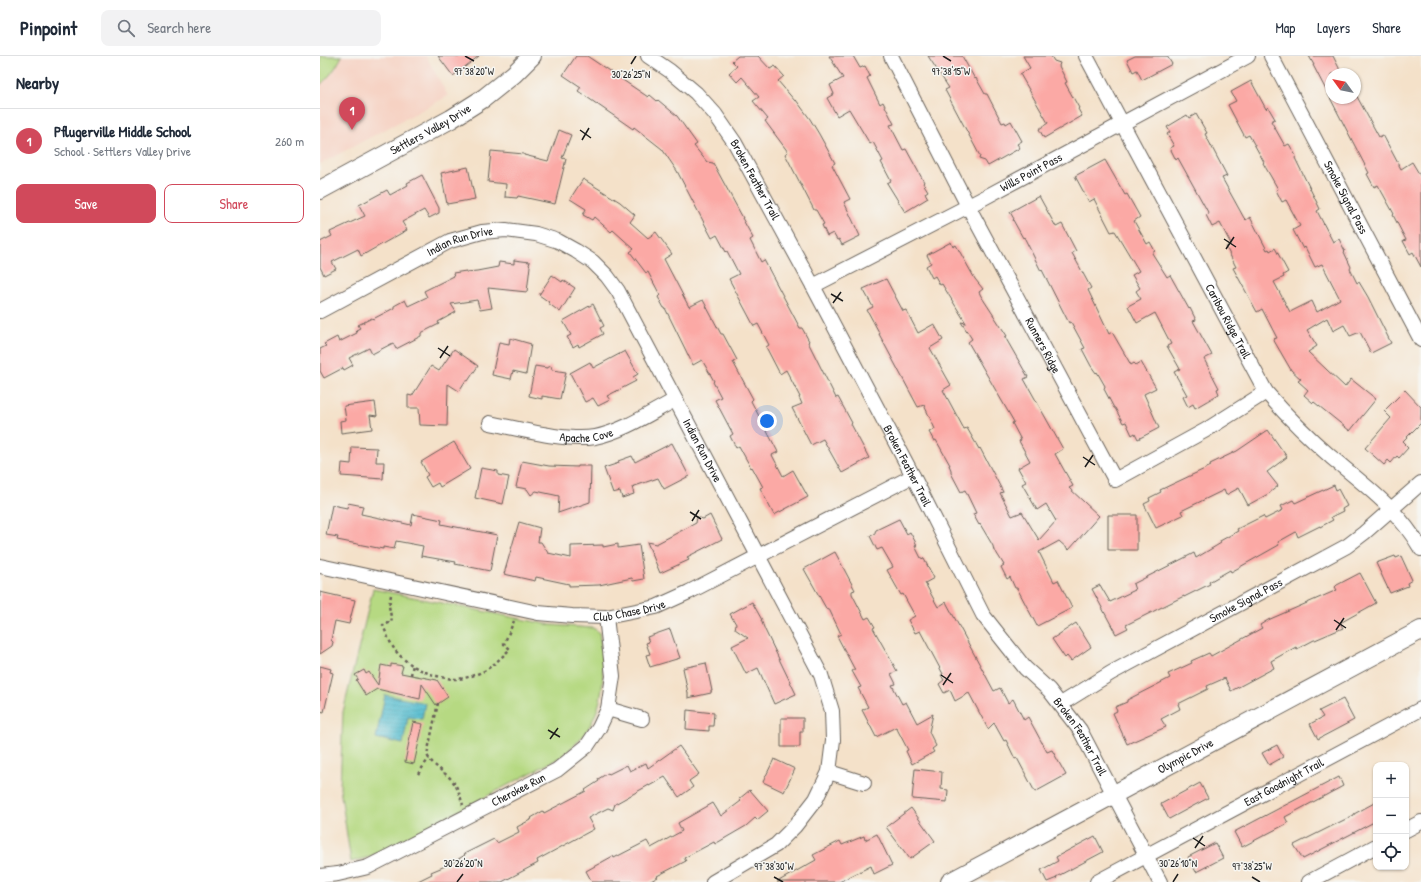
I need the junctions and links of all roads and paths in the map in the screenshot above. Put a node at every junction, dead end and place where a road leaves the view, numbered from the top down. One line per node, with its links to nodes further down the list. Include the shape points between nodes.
1 (532, 56): 8 (street, Settlers Valley Drive, via 484,98 451,119)
2 (648, 56): 10 (street, Broken Feather Trail, via 696,93 719,119 735,143)
3 (891, 56): 9 (street, Runners Ridge)
4 (1086, 56): 7 (street, Caribou Ridge Trail)
5 (1248, 56): 7 (street, Wills Point Pass)
6 (1271, 56): 12 (street, Smoke Signal Pass)
7 (1122, 125): 9 (street, Wills Point Pass); 13 (street, Caribou Ridge Trail)
8 (320, 190)
9 (968, 206): 10 (street, Wills Point Pass); 13 (street, Runners Ridge, via 1115,480 1206,430)
10 (813, 286): 16 (street, Broken Feather Trail)
11 (320, 311): 14 (street, Indian Run Drive, via 450,241 482,232 506,230 536,234 558,241 576,251 593,262 607,276 618,291)
12 (1421, 340)
13 (1266, 392): 18 (street, Caribou Ridge Trail, via 1309,437 1374,491)
14 (676, 400): 15 (street, Apache Cove, via 624,428 595,437 572,438); 20 (street, Indian Run Drive)
15 (490, 423)
16 (913, 476): 20 (street, Club Chase Drive); 29 (street, Broken Feather Trail, via 983,615 1026,668)
17 (1421, 483): 18 (street, Smoke Signal Pass)
18 (1391, 509): 19 (street, Caribou Ridge Trail, via 1404,522); 29 (street, Smoke Signal Pass, via 1346,546 1111,673)
19 (1421, 549)
20 (758, 556): 23 (street, Club Chase Drive, via 656,607); 34 (street, Indian Run Drive, via 821,674 832,711 833,740)
21 (320, 566): 23 (street, Club Chase Drive, via 538,613)
22 (391, 595): 26 (path, via 389,606 392,622 383,625 395,650)
23 (606, 617): 31 (street, Cherokee Run, via 614,676)
24 (514, 621): 26 (path, via 504,644 510,649 484,671 468,677 445,678 427,673)
25 (1421, 630): 37 (street, Olympic Drive)
26 (413, 664): 27 (path)
27 (411, 675)
28 (438, 703): 33 (path, via 427,755)
29 (1061, 704): 37 (street, Broken Feather Trail, via 1080,730)
30 (1421, 709): 42 (street, East Goodnight Trail)
31 (608, 710): 32 (street); 43 (street, Cherokee Run, via 587,746 557,770 368,866)
32 (642, 719)
33 (429, 758): 35 (path); 38 (path, via 458,788)
34 (829, 772): 36 (street); 44 (street, Indian Run Drive, via 816,799 776,845)
35 (418, 774)
36 (864, 783)
37 (1115, 794): 42 (street, Broken Feather Trail); 45 (street, Olympic Drive)
38 (464, 805)
39 (1421, 822): 40 (street)
40 (1409, 828)
41 (1373, 848): 48 (street)
42 (1147, 856): 46 (street, East Goodnight Trail); 47 (street, Broken Feather Trail)
43 (320, 876)
44 (713, 882)
45 (950, 882)
46 (1097, 882)
47 (1160, 882)
48 (1309, 882)

